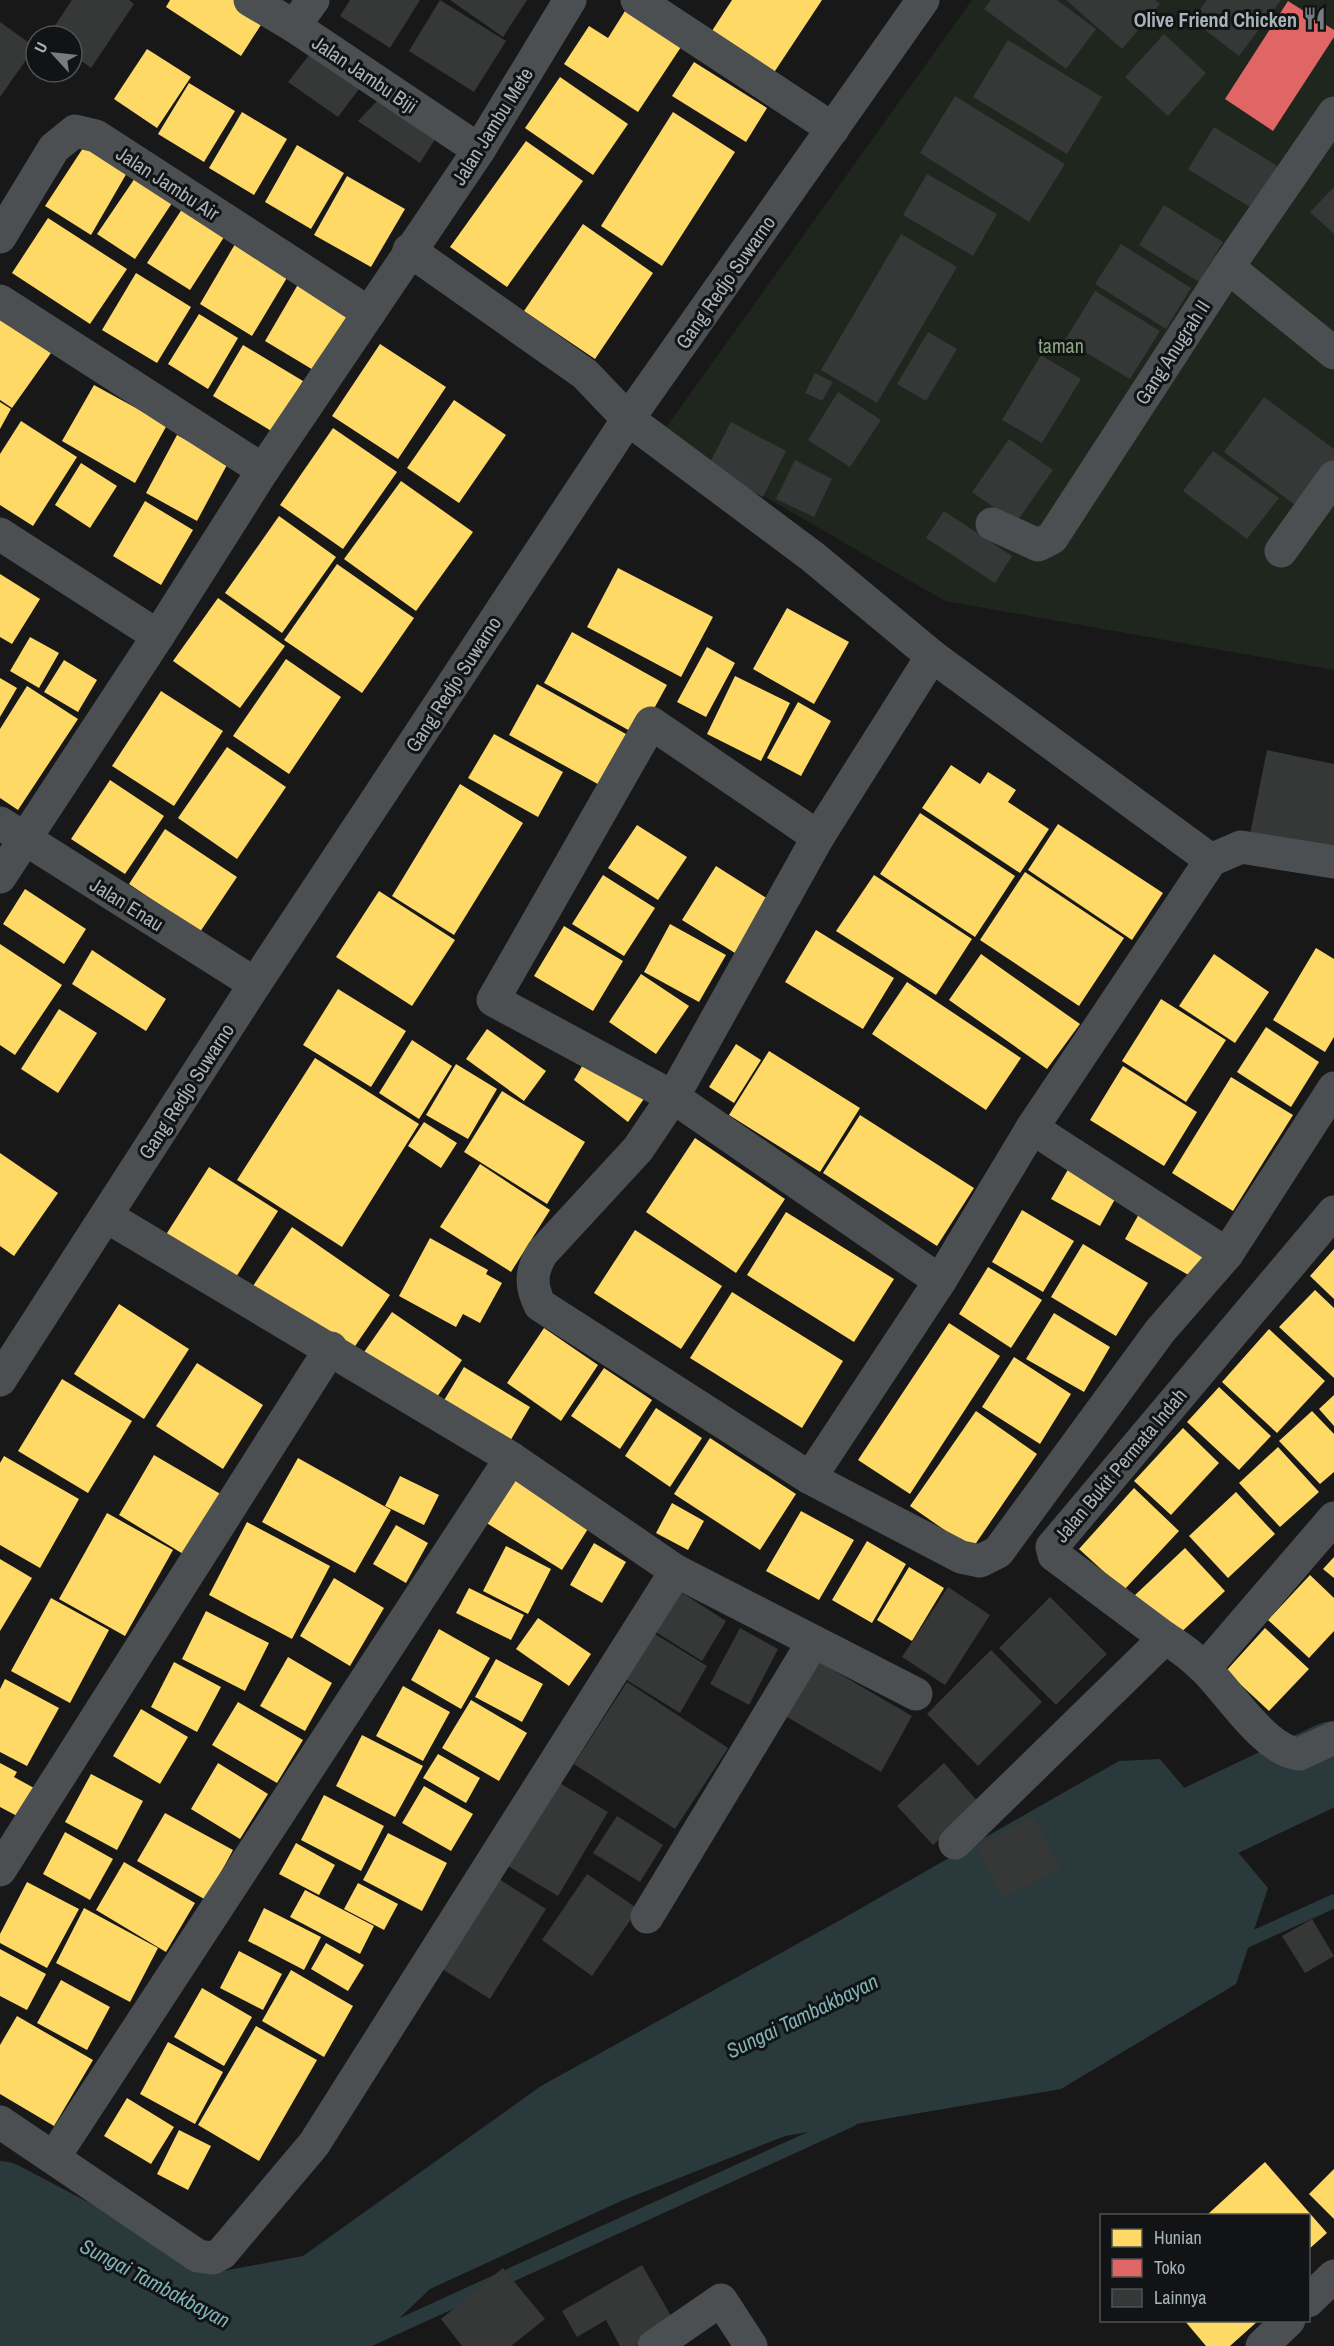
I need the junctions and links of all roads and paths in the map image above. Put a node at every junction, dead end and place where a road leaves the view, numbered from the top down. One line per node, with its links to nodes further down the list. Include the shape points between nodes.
1 (250, 0): 5 (street, Jalan Jambu Biji)
2 (570, 0): 8 (street, Jalan Jambu Mete)
3 (637, 0): 7 (street)
4 (923, 0): 7 (street, Gang Redjo Suwarno)
5 (304, 13): 8 (street, Jalan Jambu Biji)
6 (1334, 113): 11 (street, Gang Anugrah II)
7 (833, 129): 15 (street, Gang Redjo Suwarno)
8 (479, 150): 10 (street, Jalan Jambu Mete)
9 (0, 237): 13 (street, Jalan Jambu Air, via 54,148 75,131 96,136)
10 (409, 250): 13 (street, Jalan Jambu Mete); 15 (street, via 585,374)
11 (1228, 267): 14 (street); 18 (street, Gang Anugrah II, via 1052,538 1038,545)
12 (0, 301): 16 (street)
13 (369, 314): 16 (street, Jalan Jambu Mete)
14 (1334, 353)
15 (628, 419): 22 (street, via 813,557); 28 (street, Gang Redjo Suwarno)
16 (263, 470): 21 (street, Jalan Jambu Mete)
17 (1334, 477): 20 (street)
18 (992, 524)
19 (0, 534): 21 (street)
20 (1281, 550)
21 (158, 636): 23 (street, Jalan Jambu Mete)
22 (932, 656): 24 (street); 25 (street)
23 (12, 831): 27 (street, Jalan Jambu Mete); 28 (street, Jalan Enau)
24 (818, 837): 30 (street); 30 (street, via 651,723 494,996 494,1001)
25 (1211, 860): 26 (street, via 1241,848); 31 (street)
26 (1334, 862)
27 (0, 877)
28 (255, 984): 33 (street, Gang Redjo Suwarno)
29 (1334, 1088): 34 (street)
30 (673, 1097): 35 (street); 39 (street, via 638,1149 542,1253 535,1265 533,1292 540,1305)
31 (1032, 1128): 34 (street); 35 (street)
32 (1334, 1212): 42 (street, Jalan Bukit Permata Indah, via 1052,1547 1054,1555)
33 (106, 1216): 36 (street); 37 (street, Gang Redjo Suwarno)
34 (1227, 1254): 39 (street, via 1161,1331 998,1552 980,1561 961,1557)
35 (940, 1281): 39 (street)
36 (331, 1348): 38 (street); 48 (street)
37 (0, 1380)
38 (511, 1458): 41 (street); 51 (street)
39 (810, 1478)
40 (1334, 1518): 44 (street)
41 (676, 1571): 43 (street); 51 (street, via 314,2144 222,2253 213,2258 198,2256)
42 (1165, 1638): 44 (street); 47 (street)
43 (813, 1642): 45 (street); 49 (street)
44 (1205, 1668): 46 (street, via 1277,1748 1299,1754)
45 (916, 1694)
46 (1334, 1738)
47 (955, 1843)
48 (0, 1870)
49 (647, 1917)
50 (0, 2122): 51 (street)
51 (54, 2157)
52 (1334, 2277): 53 (street)
53 (1310, 2299)
54 (1286, 2322): 57 (street)
55 (654, 2346): 56 (street, via 721,2300)
56 (751, 2346)
57 (1262, 2346)

